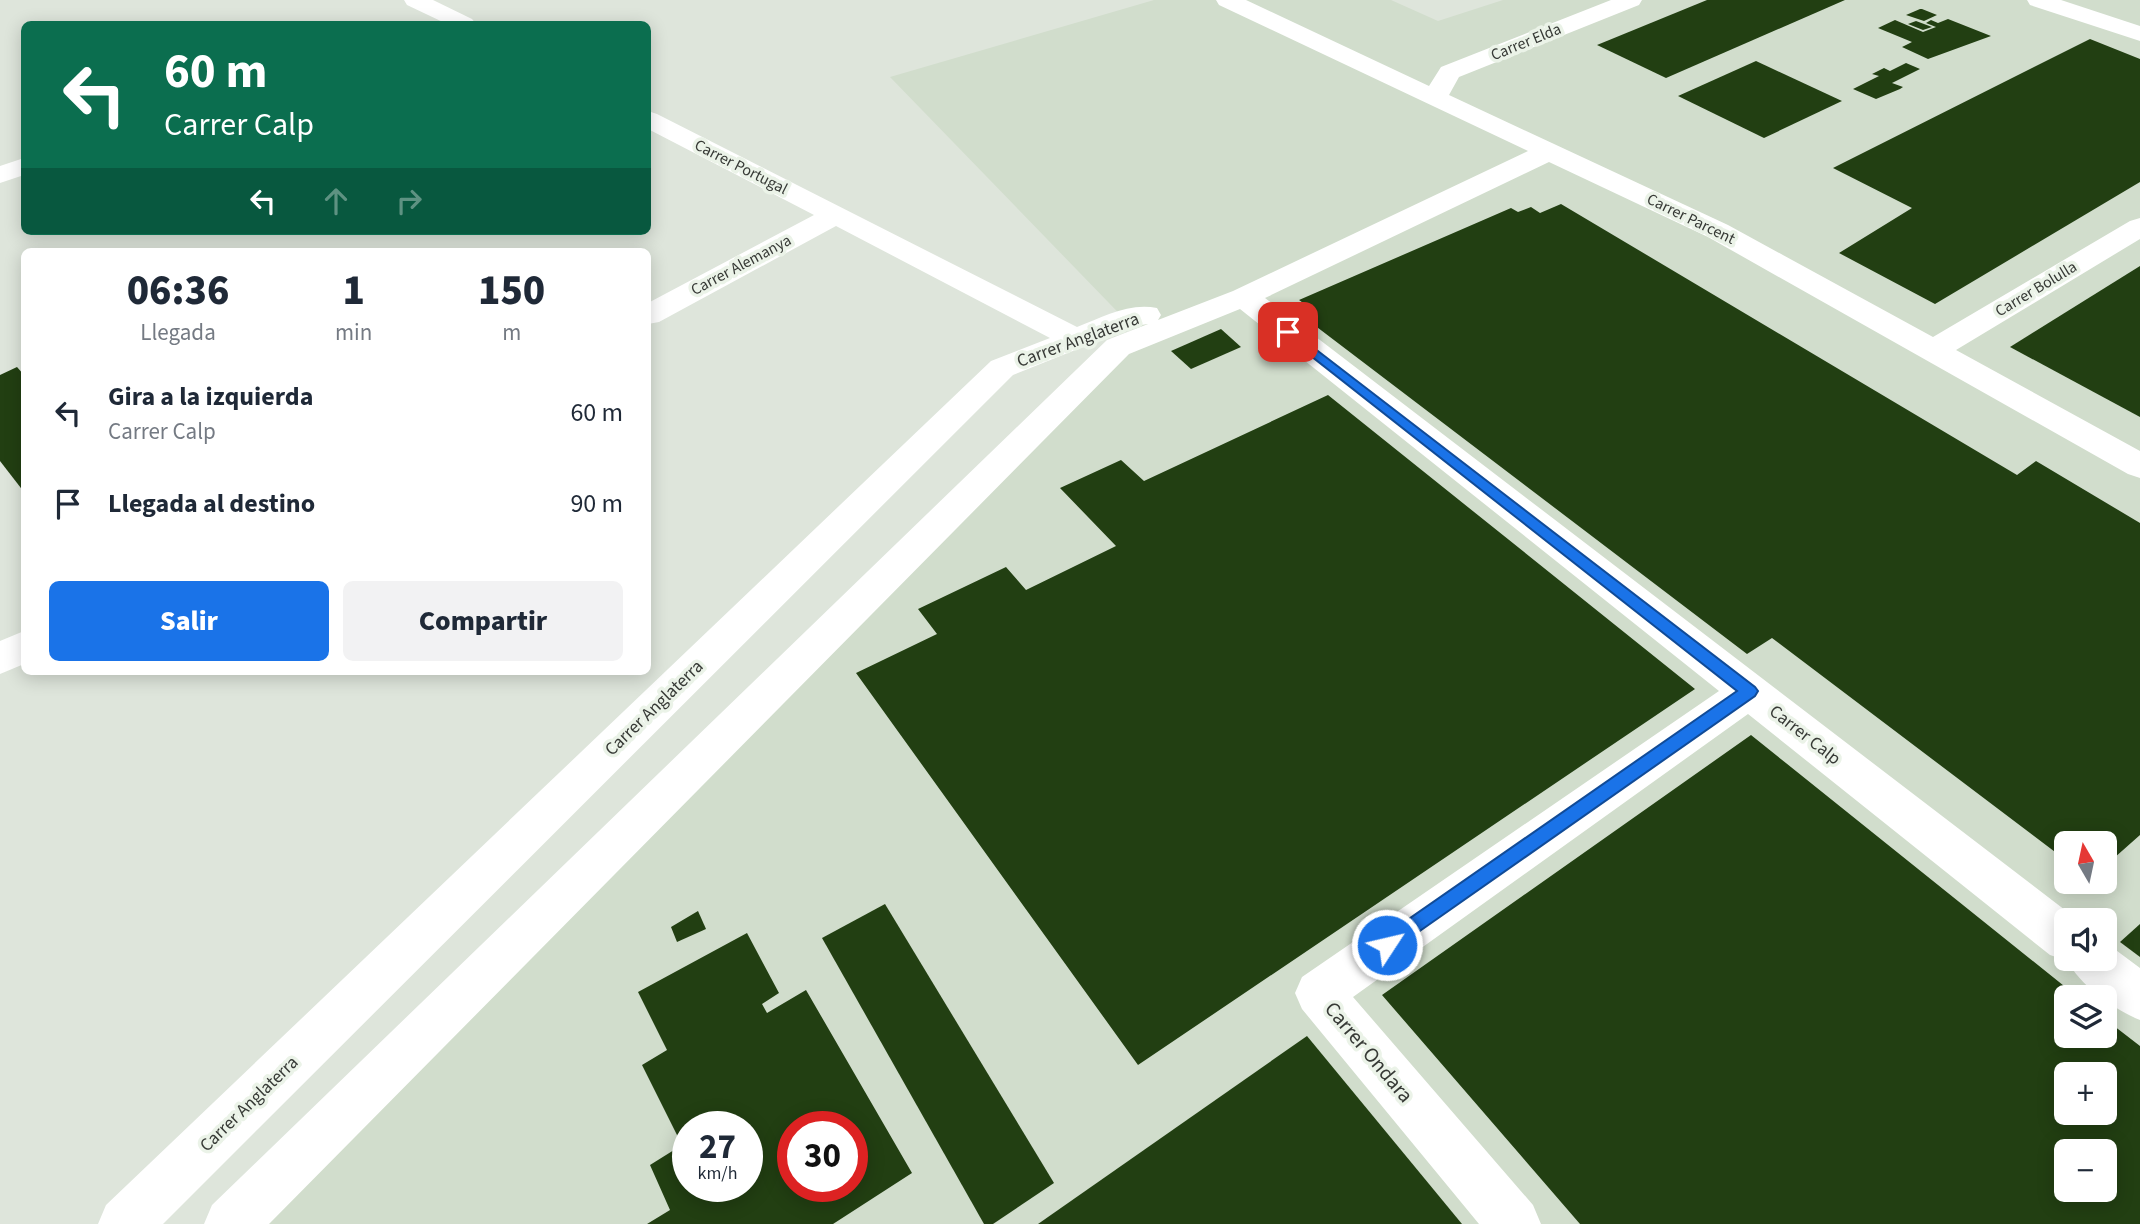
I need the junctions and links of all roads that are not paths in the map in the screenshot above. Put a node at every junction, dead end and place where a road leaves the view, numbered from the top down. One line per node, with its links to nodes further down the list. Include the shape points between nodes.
1 (415, 0): 5 (street)
2 (1227, 0): 9 (street, Carrer Parcent)
3 (1631, 0): 9 (street, Carrer Elda, via 1450,72)
4 (2038, 0): 8 (street)
5 (442, 13): 6 (street); 7 (street)
6 (419, 21)
7 (458, 21)
8 (2140, 34)
9 (1434, 99): 11 (street, Carrer Parcent)
10 (651, 121): 14 (street, Carrer Portugal)
11 (1548, 152): 16 (street); 19 (street, Carrer Parcent, via 1717,230)
12 (21, 167): 13 (street)
13 (0, 175)
14 (835, 215): 17 (street, Carrer Alemanya); 18 (street, Carrer Portugal)
15 (2140, 226): 19 (street, Carrer Bolulla)
16 (1244, 297): 18 (street, Carrer Anglaterra, via 1128,318); 23 (street, Carrer Calp); 28 (street, via 1118,346)
17 (651, 313)
18 (1075, 339): 27 (street, Carrer Anglaterra, via 1002,368)
19 (1933, 351): 20 (street, Carrer Parcent)
20 (2140, 466)
21 (21, 648): 22 (street)
22 (0, 659)
23 (1749, 691): 24 (street, Carrer Calp); 29 (street, Carrer Ondara, via 1318,993)
24 (2054, 930)
25 (2106, 971): 26 (street)
26 (2140, 997)
27 (125, 1224)
28 (231, 1224)
29 (1514, 1224)

